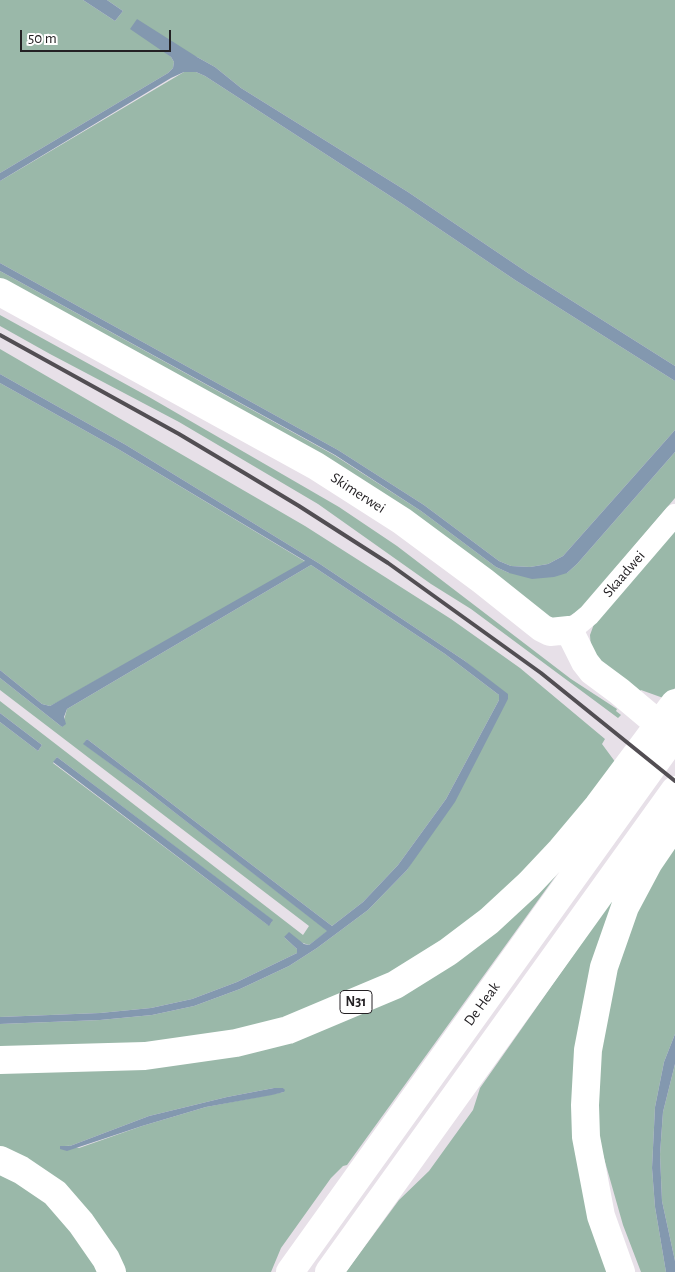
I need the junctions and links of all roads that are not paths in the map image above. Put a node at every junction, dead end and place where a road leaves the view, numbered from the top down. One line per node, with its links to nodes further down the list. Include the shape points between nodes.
1 (0, 292): 3 (main road, Skimerwei, via 316,466 418,533 542,628 550,632)
2 (675, 514): 3 (street, Skaadwei, via 589,614)
3 (569, 630): 5 (main road, via 592,671)
4 (675, 703): 8 (main road, N31, via 598,806 529,884 489,921 448,952 395,985 288,1030 236,1042 145,1056)
5 (675, 737): 11 (main road, De Heak)
6 (675, 790): 12 (main road)
7 (675, 824): 13 (main road, via 649,862 625,907 604,968 588,1050 586,1137 601,1216)
8 (0, 1060)
9 (0, 1160): 10 (main road, via 55,1193 81,1223)
10 (112, 1272)
11 (290, 1272)
12 (329, 1272)
13 (621, 1272)

